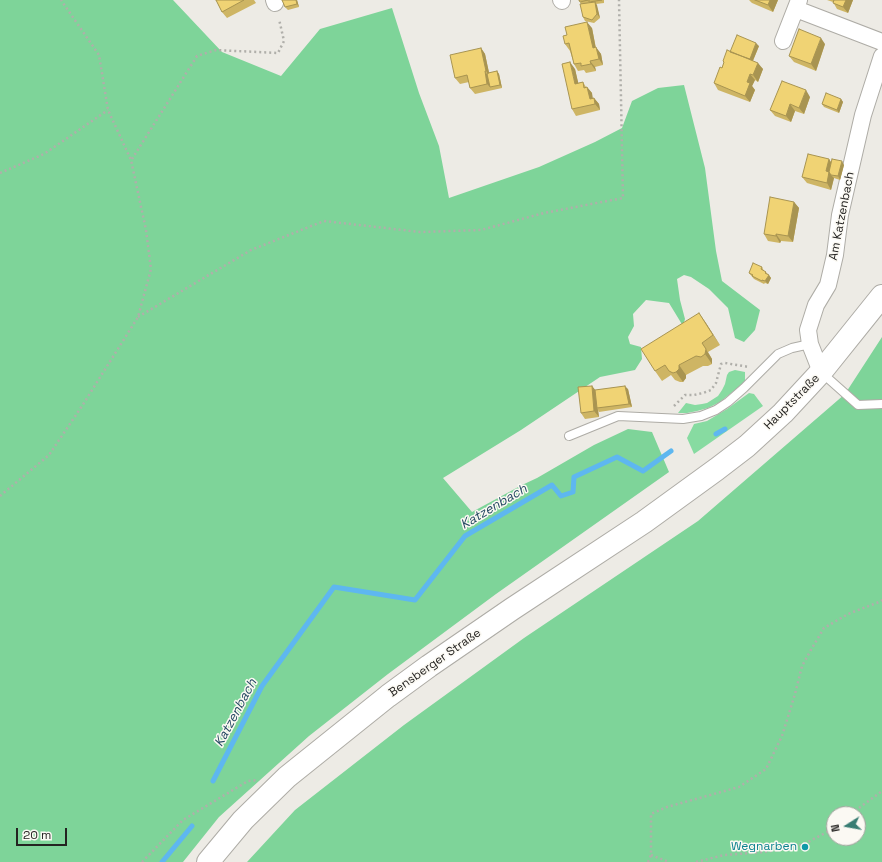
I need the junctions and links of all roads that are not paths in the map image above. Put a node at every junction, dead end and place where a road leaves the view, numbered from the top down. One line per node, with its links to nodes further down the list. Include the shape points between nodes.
1 (798, 4): 2 (street); 3 (street)
2 (783, 41)
3 (882, 42)
4 (882, 56): 6 (street, Am Katzenbach, via 863,115 840,215 828,285 816,305 808,330)
5 (882, 296): 7 (main road, Hauptstraße)
6 (810, 344): 7 (street, Am Katzenbach); 9 (lane, via 778,354 728,402 701,416 683,419 618,416)
7 (821, 372): 8 (lane, via 858,405); 10 (main road, Hauptstraße, via 783,413 747,446)
8 (882, 404)
9 (569, 436)
10 (685, 493): 11 (main road, Bensberger Straße, via 388,696 287,777 243,820)
11 (208, 862)

